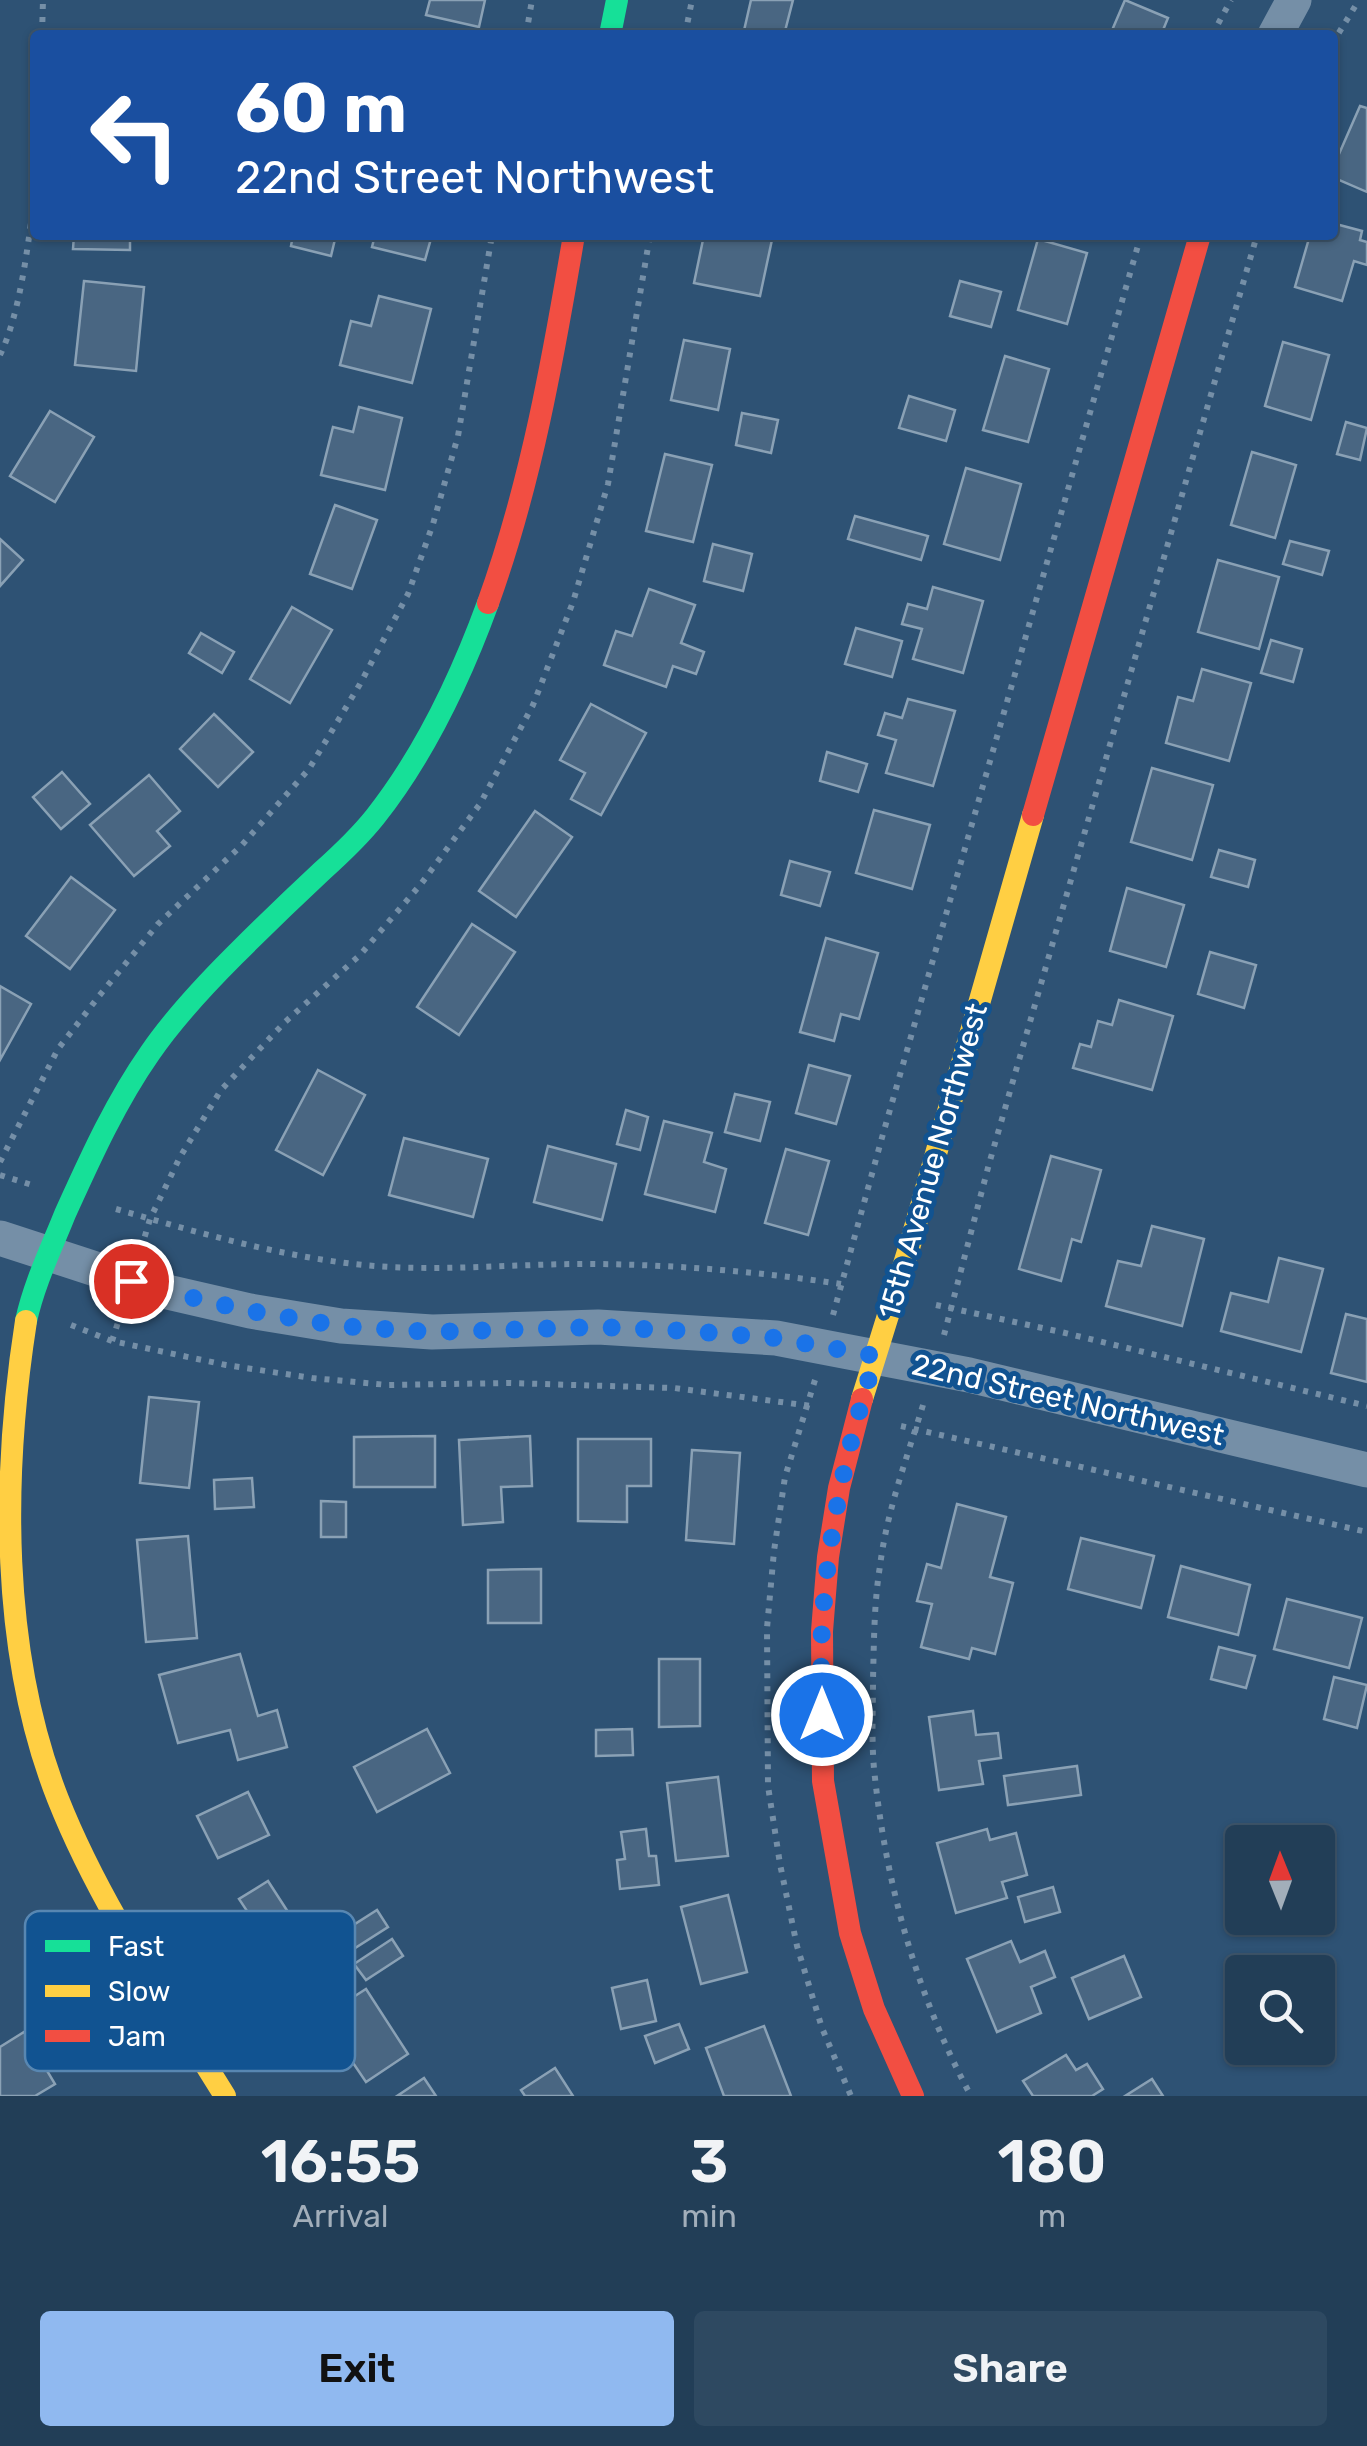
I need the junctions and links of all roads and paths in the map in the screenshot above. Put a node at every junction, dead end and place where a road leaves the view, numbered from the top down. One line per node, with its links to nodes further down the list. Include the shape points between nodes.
1 (43, 0): 8 (path)
2 (532, 0): 9 (path)
3 (617, 0): 10 (main road)
4 (692, 0): 11 (path)
5 (1231, 0): 12 (path)
6 (1294, 0): 13 (street)
7 (1359, 0): 14 (path)
8 (42, 30)
9 (527, 30)
10 (611, 30)
11 (686, 30)
12 (1215, 30)
13 (1278, 30)
14 (1338, 34)
15 (30, 226): 21 (path)
16 (491, 240): 22 (path, via 458,436 408,594 310,769 158,924 88,1010 58,1049)
17 (573, 240): 25 (main road, via 530,471 481,627 449,694 385,805 212,977 134,1074)
18 (1141, 240): 23 (path, via 842,1284 599,1264 348,1264)
19 (1199, 240): 27 (main road, 15th Avenue Northwest)
20 (1256, 240): 29 (path, via 952,1309)
21 (0, 354)
22 (0, 1162)
23 (150, 1219)
24 (0, 1238): 25 (street, 22nd Street Northwest)
25 (48, 1254): 27 (street, 22nd Street Northwest, via 163,1291 341,1326 689,1331); 32 (main road, via 14,1374 5,1456 13,1620 49,1777)
26 (112, 1340): 28 (path, via 312,1378 674,1388)
27 (876, 1356): 30 (street, 22nd Street Northwest); 35 (main road, 15th Avenue Northwest, via 856,1416 828,1558 823,1781 850,1933 874,2010)
28 (808, 1406)
29 (1367, 1406)
30 (1367, 1470)
31 (1367, 1532): 36 (path, via 916,1430 880,1564 874,1776 901,1920 923,1992)
32 (114, 1911)
33 (210, 2071): 34 (main road)
34 (225, 2096)
35 (913, 2096)
36 (971, 2096)

